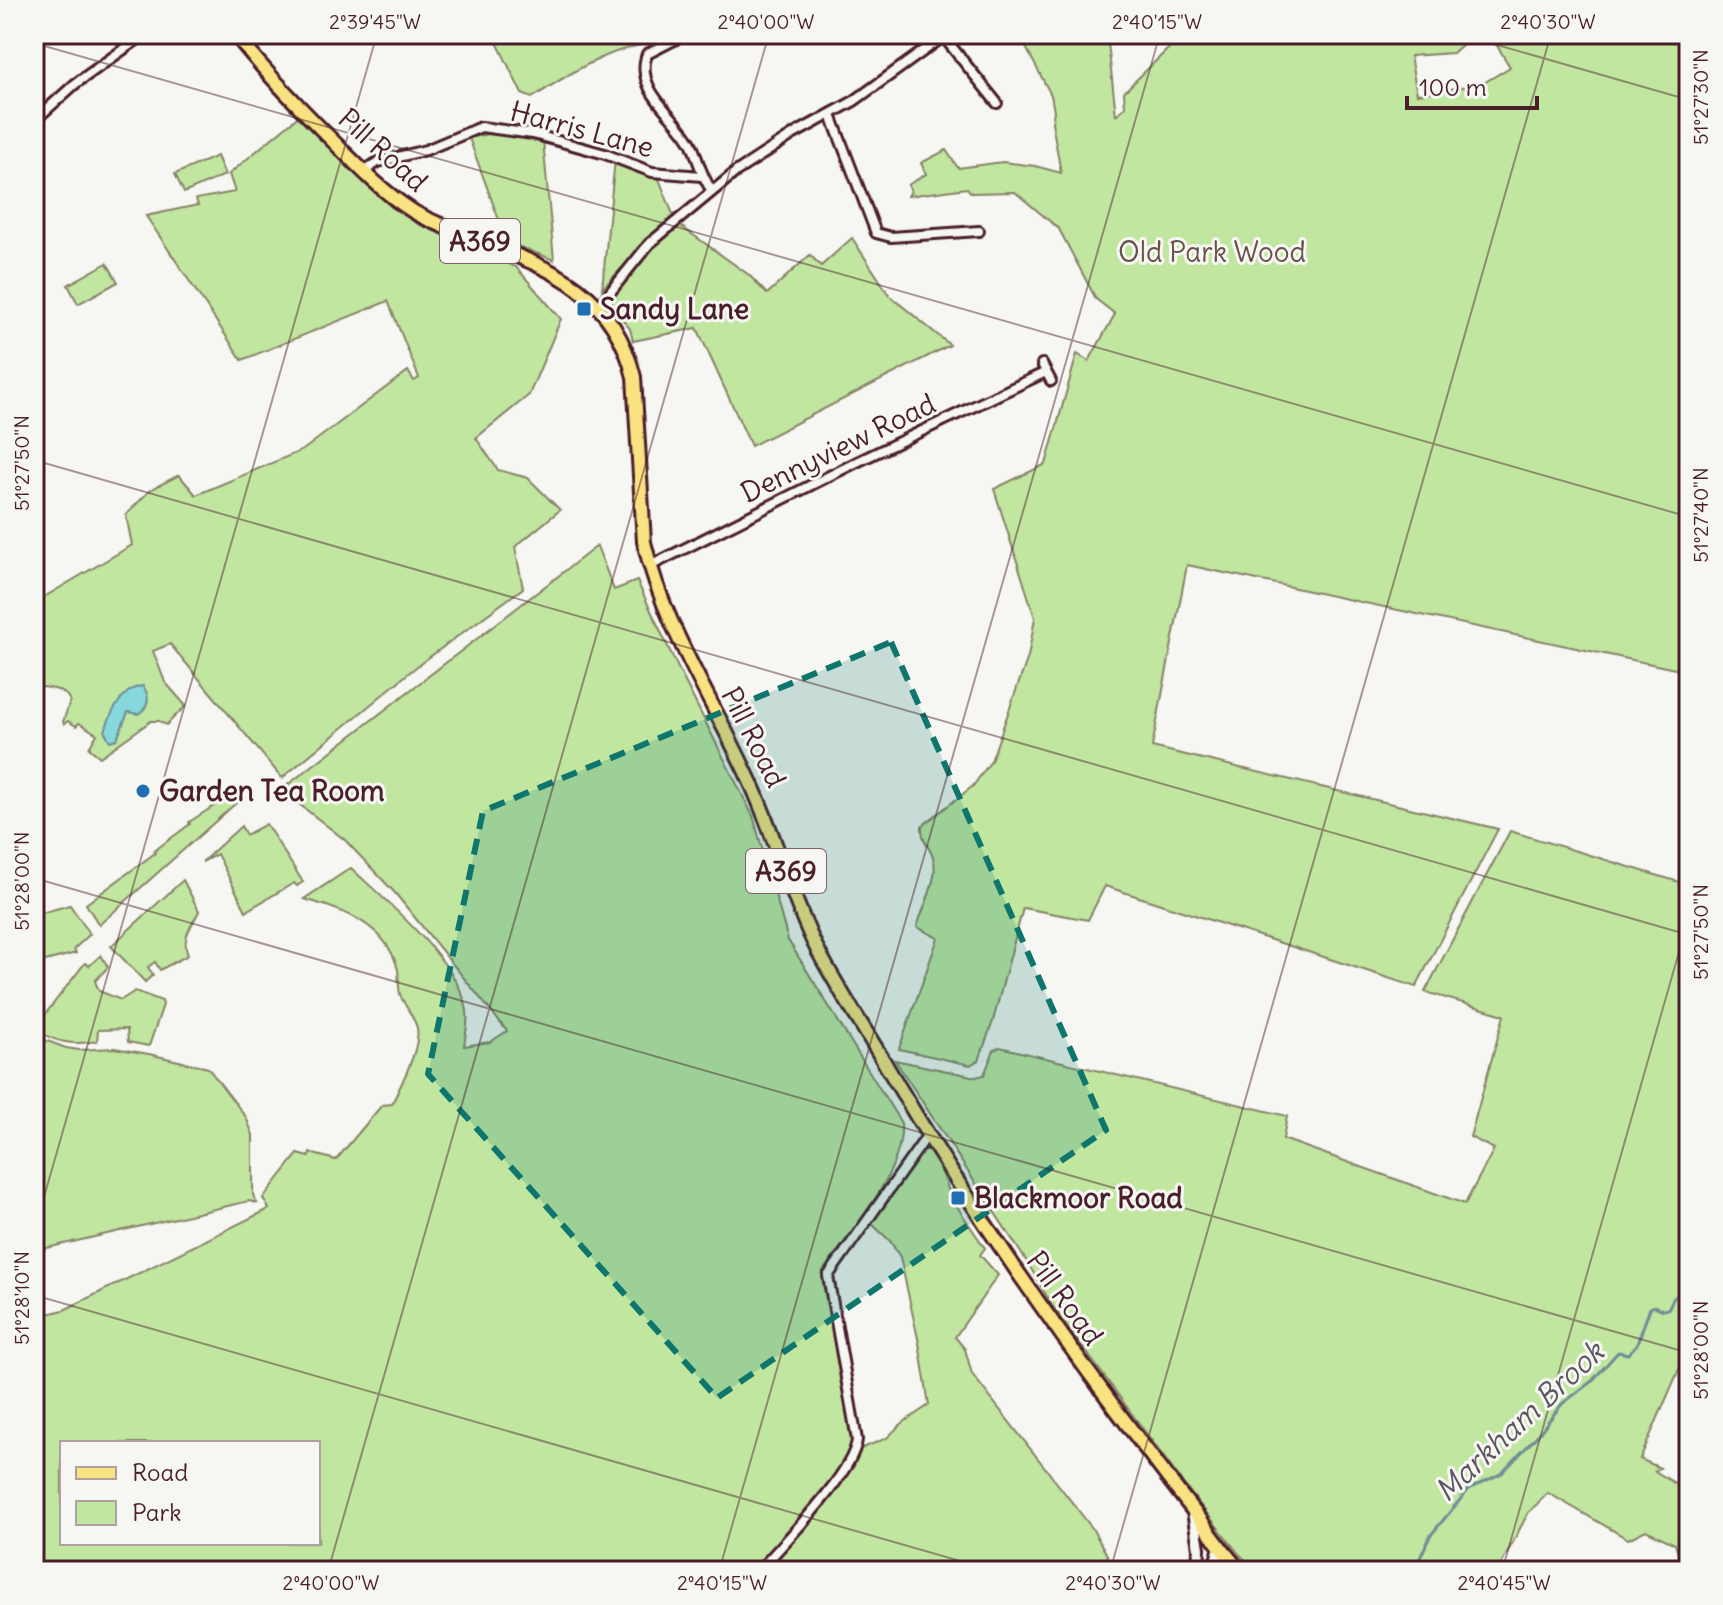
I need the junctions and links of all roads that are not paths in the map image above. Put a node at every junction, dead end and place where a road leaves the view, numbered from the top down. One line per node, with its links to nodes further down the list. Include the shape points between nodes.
1 (145, 34): 7 (street)
2 (235, 34): 8 (main road, Pill Road / A369)
3 (686, 34): 9 (street, via 647,54 644,63 659,105 691,143)
4 (945, 35): 5 (street); 6 (street)
5 (997, 103)
6 (831, 115): 10 (street); 11 (street, via 876,233 891,237)
7 (34, 121)
8 (364, 171): 9 (street, Harris Lane, via 481,127 533,134 652,172); 12 (main road, Pill Road / A369, via 413,211 565,278)
9 (702, 176): 10 (street)
10 (712, 191): 12 (street, via 635,258)
11 (979, 231)
12 (599, 306): 14 (main road, Pill Road / A369, via 623,342 634,377)
13 (1051, 381): 14 (street, Dennyview Road, via 1044,368)
14 (650, 566): 15 (main road, Pill Road / A369, via 670,620 771,827 817,949)
15 (927, 1136): 16 (main road, Pill Road / A369, via 1038,1305); 20 (street, via 828,1276 856,1449)
16 (1193, 1512): 17 (main road, A369); 18 (street, Pill Road)
17 (1217, 1543): 18 (street); 21 (street); 22 (main road, A369)
18 (1199, 1548): 19 (street, Pill Road)
19 (1201, 1569)
20 (759, 1571)
21 (1213, 1571)
22 (1241, 1571)

